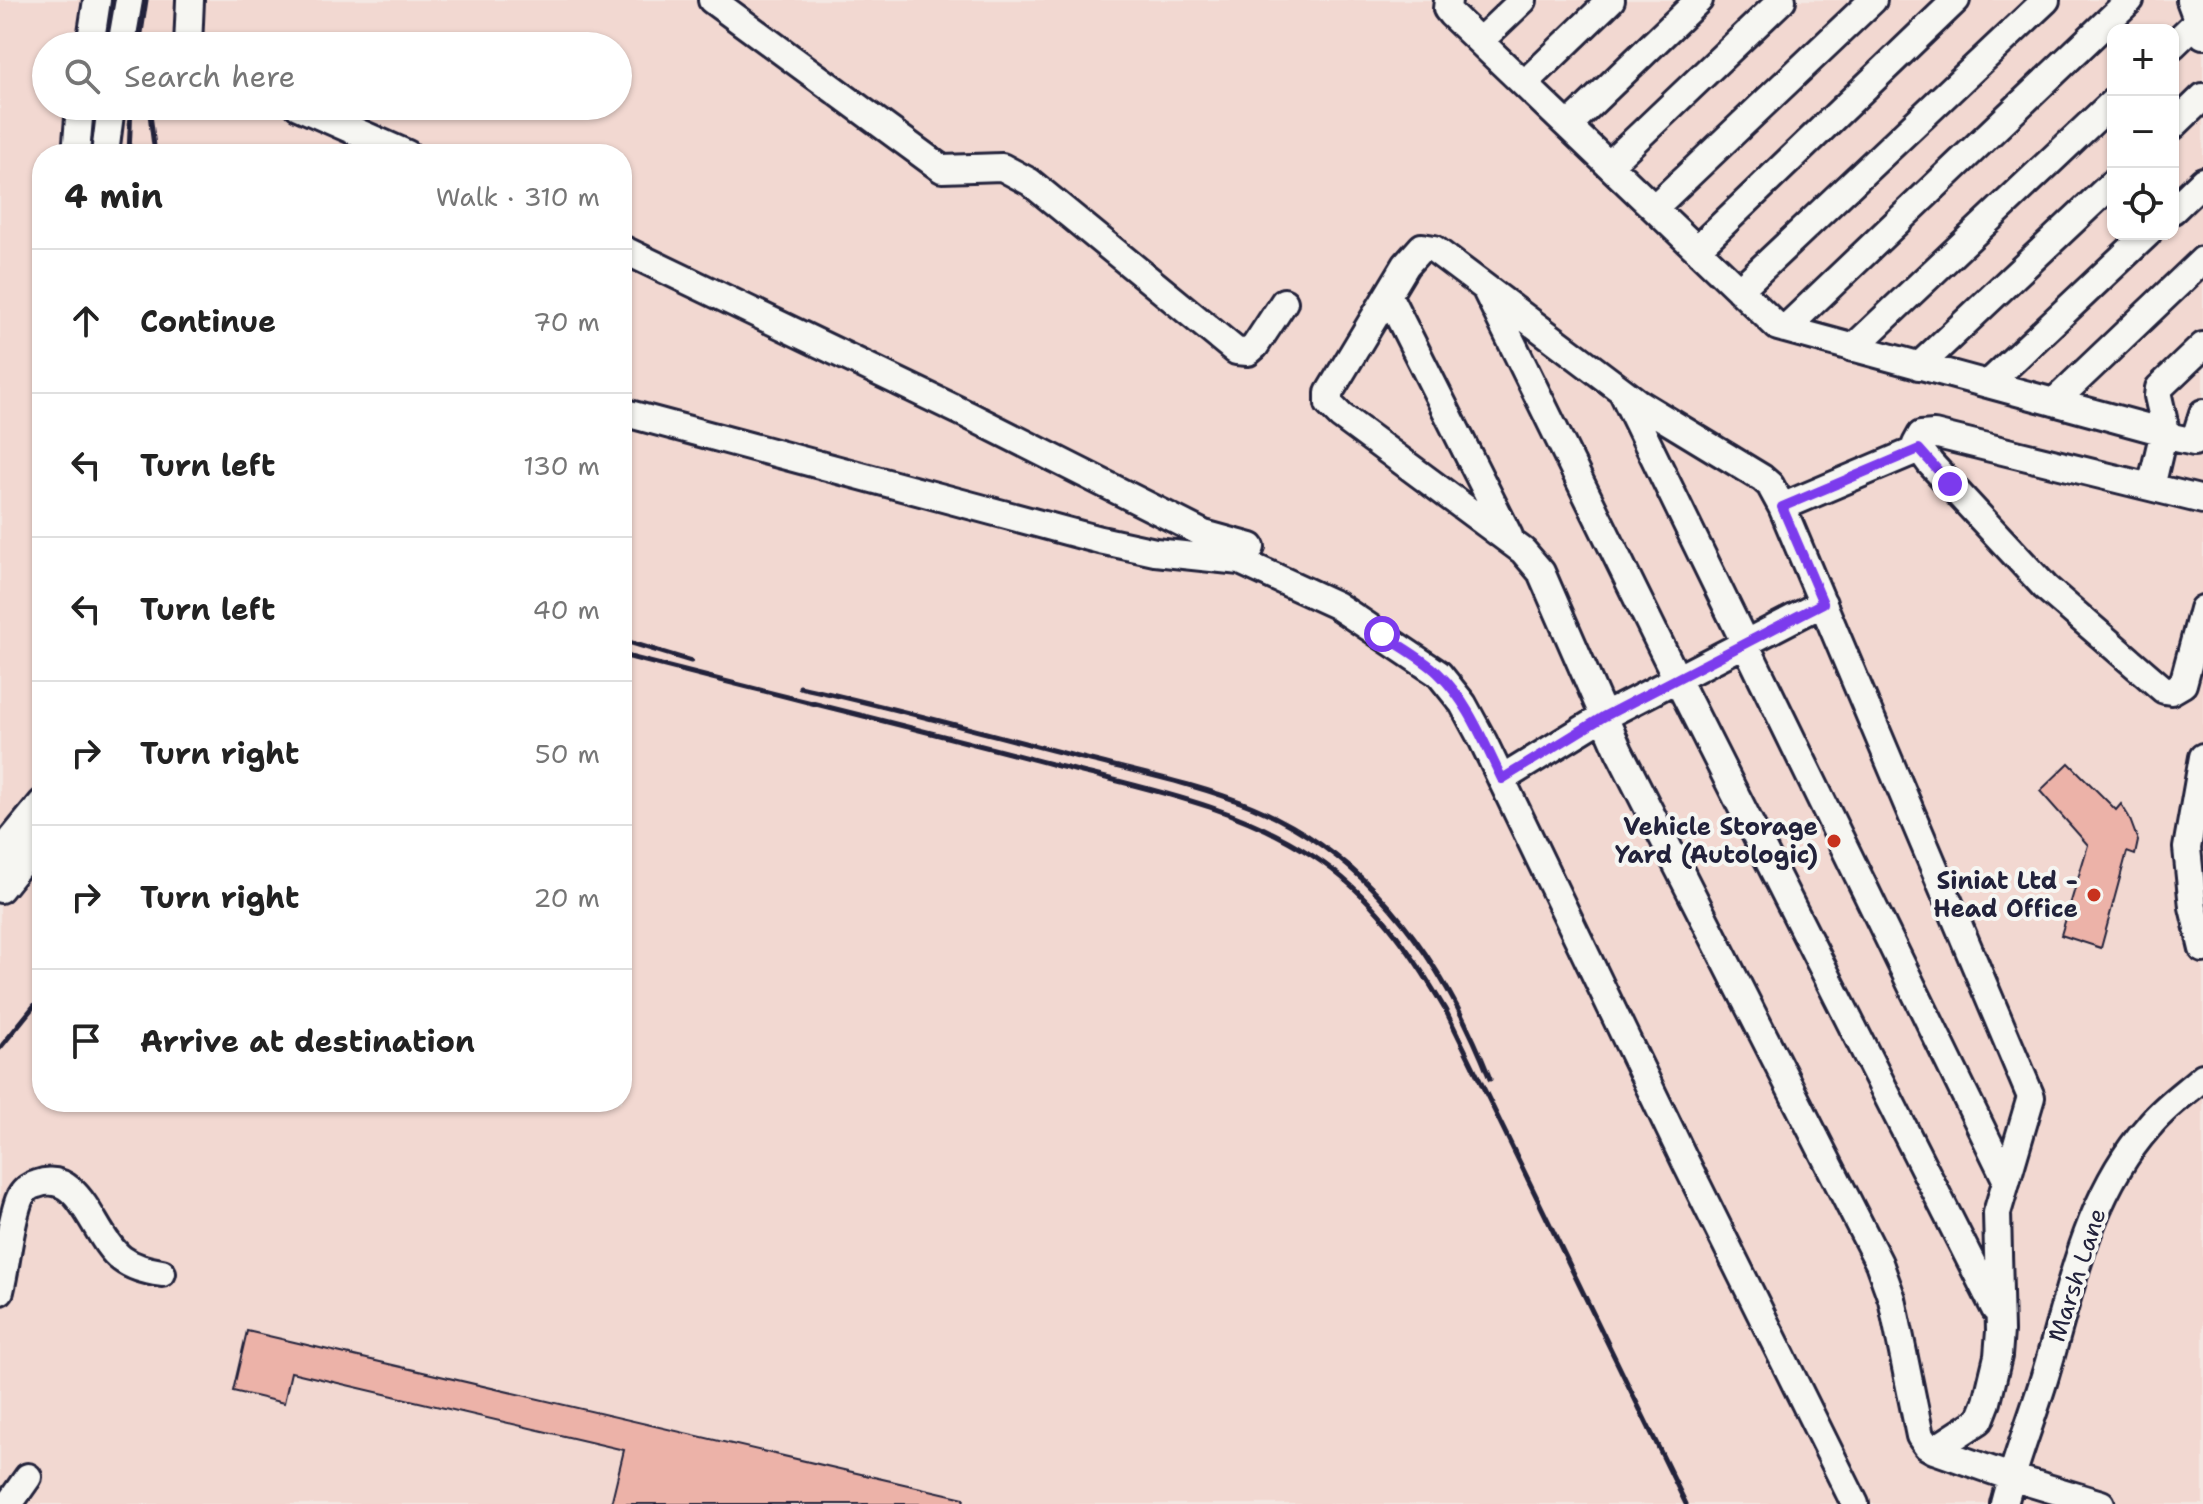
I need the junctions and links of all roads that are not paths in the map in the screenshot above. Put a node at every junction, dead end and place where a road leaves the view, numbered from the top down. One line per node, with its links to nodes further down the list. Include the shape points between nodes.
1 (97, 0): 15 (street)
2 (129, 0): 16 (street)
3 (190, 0): 17 (street)
4 (712, 0): 43 (street, via 942,169 1002,167 1030,182 1236,351 1248,352 1255,346)
5 (1448, 0): 19 (street, via 1447,9)
6 (1523, 0): 19 (street)
7 (1611, 0): 20 (street)
8 (1699, 0): 27 (street)
9 (1782, 0): 31 (street)
10 (1873, 0): 35 (street)
11 (1956, 0): 37 (street)
12 (2046, 0): 41 (street)
13 (2130, 0): 44 (street)
14 (2197, 19): 18 (street)
15 (92, 32)
16 (123, 32)
17 (189, 32)
18 (2179, 38)
19 (1480, 41): 20 (street)
20 (1524, 84): 27 (street)
21 (2203, 97): 26 (street)
22 (2107, 108): 46 (street)
23 (79, 120): 28 (street)
24 (109, 120): 29 (street)
25 (330, 120): 30 (street)
26 (2179, 120)
27 (1568, 126): 31 (street)
28 (77, 144)
29 (106, 144)
30 (384, 144)
31 (1609, 165): 35 (street)
32 (2203, 181): 34 (street)
33 (2107, 189): 47 (street)
34 (2179, 204)
35 (1654, 208): 37 (street)
36 (2141, 240): 48 (street)
37 (1697, 249): 41 (street)
38 (632, 254): 59 (street, via 1204,534 1259,550)
39 (2203, 260): 50 (street)
40 (1484, 287): 42 (street, via 1434,249 1422,247); 49 (street); 63 (street)
41 (1739, 290): 44 (street)
42 (1388, 295): 58 (street); 58 (street, via 1329,393 1329,404)
43 (1284, 302)
44 (1785, 329): 46 (street)
45 (2203, 346): 53 (street, via 2159,388)
46 (1853, 348): 47 (street)
47 (1919, 366): 48 (street)
48 (1988, 384): 50 (street)
49 (1621, 390): 57 (street, via 1762,478); 62 (street)
50 (2054, 402): 53 (street)
51 (2203, 413): 53 (street, via 2194,442)
52 (632, 415): 59 (street, via 1100,540 1155,552 1225,558)
53 (2164, 434): 55 (street)
54 (1919, 449): 55 (street, via 1921,435 1934,434); 57 (street); 61 (street, via 2045,587 2164,690 2183,684)
55 (2151, 487): 56 (street)
56 (2203, 500)
57 (1782, 507): 60 (street)
58 (1512, 543): 64 (street, via 1541,572)
59 (1263, 571): 66 (street, via 1348,612 1431,668 1463,704)
60 (1823, 603): 62 (street); 73 (street, via 2028,1087 2030,1104)
61 (2203, 609)
62 (1744, 644): 63 (street); 73 (street)
63 (1677, 679): 64 (street); 77 (street)
64 (1603, 717): 66 (street); 78 (street, via 1874,1252 1892,1299 1920,1436)
65 (2203, 757): 71 (street, via 2187,848)
66 (1502, 779): 82 (street)
67 (32, 815): 69 (street)
68 (32, 849): 70 (street)
69 (0, 854)
70 (0, 889)
71 (2203, 949)
72 (2203, 1077): 80 (street, Marsh Lane, via 2149,1124 2100,1200)
73 (2006, 1179): 77 (street, via 1996,1228)
74 (8, 1213): 75 (street, via 30,1186 60,1182 74,1193 121,1259); 76 (street)
75 (162, 1273)
76 (2, 1277)
77 (1998, 1316): 78 (street, via 1998,1356 1984,1412 1973,1426)
78 (1934, 1450): 80 (street)
79 (28, 1477): 81 (street)
80 (2011, 1477): 83 (street, Marsh Lane); 84 (street)
81 (9, 1504)
82 (1855, 1504)
83 (2004, 1504)
84 (2101, 1504)

